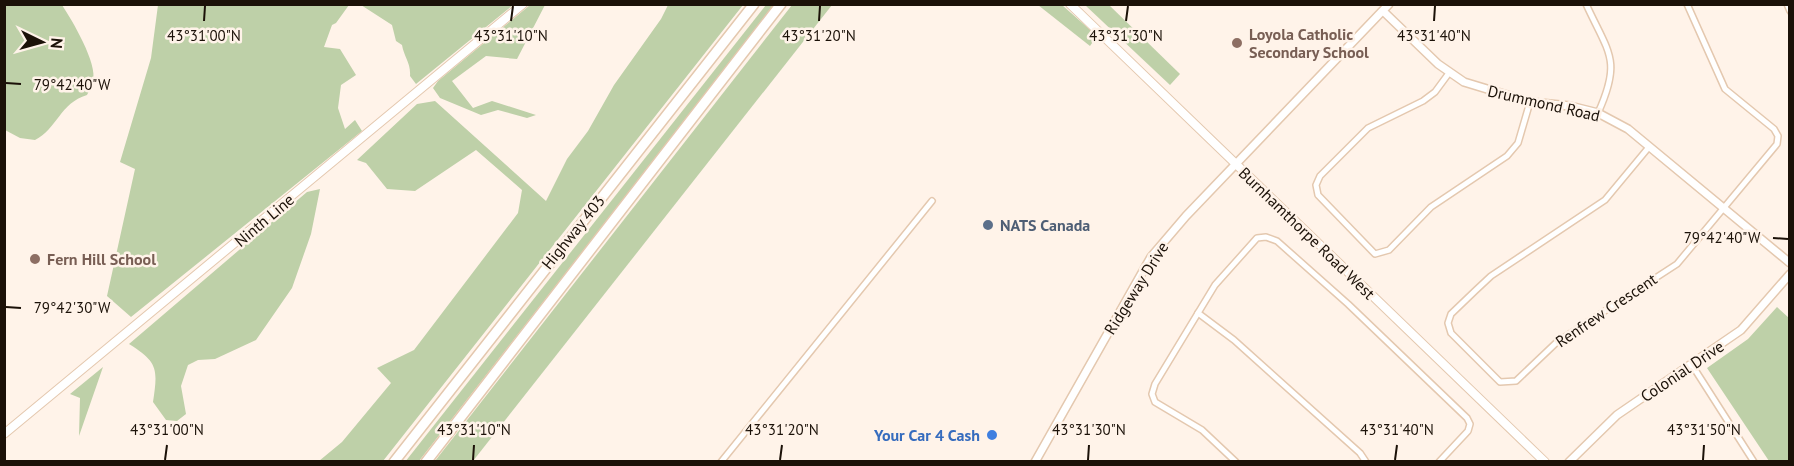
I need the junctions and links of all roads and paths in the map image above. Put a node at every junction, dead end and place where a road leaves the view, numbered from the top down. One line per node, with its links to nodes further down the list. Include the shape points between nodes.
1 (523, 4): 23 (main road, Ninth Line)
2 (754, 4): 24 (highway, Highway 403)
3 (781, 4): 25 (highway, Highway 403)
4 (1070, 4): 16 (main road, Burnhamthorpe Road West)
5 (1376, 4): 11 (street)
6 (1389, 4): 11 (street, Ridgeway Drive)
7 (1586, 4): 14 (street, via 1612,67 1609,88)
8 (1687, 4): 18 (street, Renfrew Crescent, via 1725,89 1774,129 1779,140)
9 (1787, 4): 10 (street)
10 (1790, 10)
11 (1383, 11): 12 (street, Drummond Road); 16 (street, Ridgeway Drive)
12 (1449, 73): 13 (street, Drummond Road, via 1484,90); 13 (street, via 1423,101 1363,132 1316,185 1318,195 1375,254 1389,250 1431,207 1507,156 1518,143)
13 (1530, 102): 14 (street, Drummond Road)
14 (1598, 113): 15 (street, Drummond Road, via 1628,129)
15 (1649, 147): 18 (street, Drummond Road); 18 (street, Renfrew Crescent, via 1605,200 1491,276 1451,314 1451,333 1500,382 1516,381 1557,342 1677,264)
16 (1235, 164): 27 (street, Ridgeway Drive, via 1151,257); 31 (main road, Burnhamthorpe Road West)
17 (932, 201): 26 (street)
18 (1725, 209): 19 (street, Drummond Road)
19 (1790, 263)
20 (1790, 274): 22 (street, Colonial Drive, via 1741,330)
21 (1198, 313): 28 (street, via 1152,394 1155,402 1202,430); 29 (street, via 1234,340); 30 (street, via 1215,285 1257,238 1277,241 1467,418 1468,430)
22 (1692, 365): 32 (street, Colonial Drive, via 1617,415); 33 (street)
23 (4, 434)
24 (394, 462)
25 (426, 462)
26 (721, 462)
27 (1035, 462)
28 (1236, 462)
29 (1366, 462)
30 (1439, 462)
31 (1545, 462)
32 (1569, 462)
33 (1754, 462)

